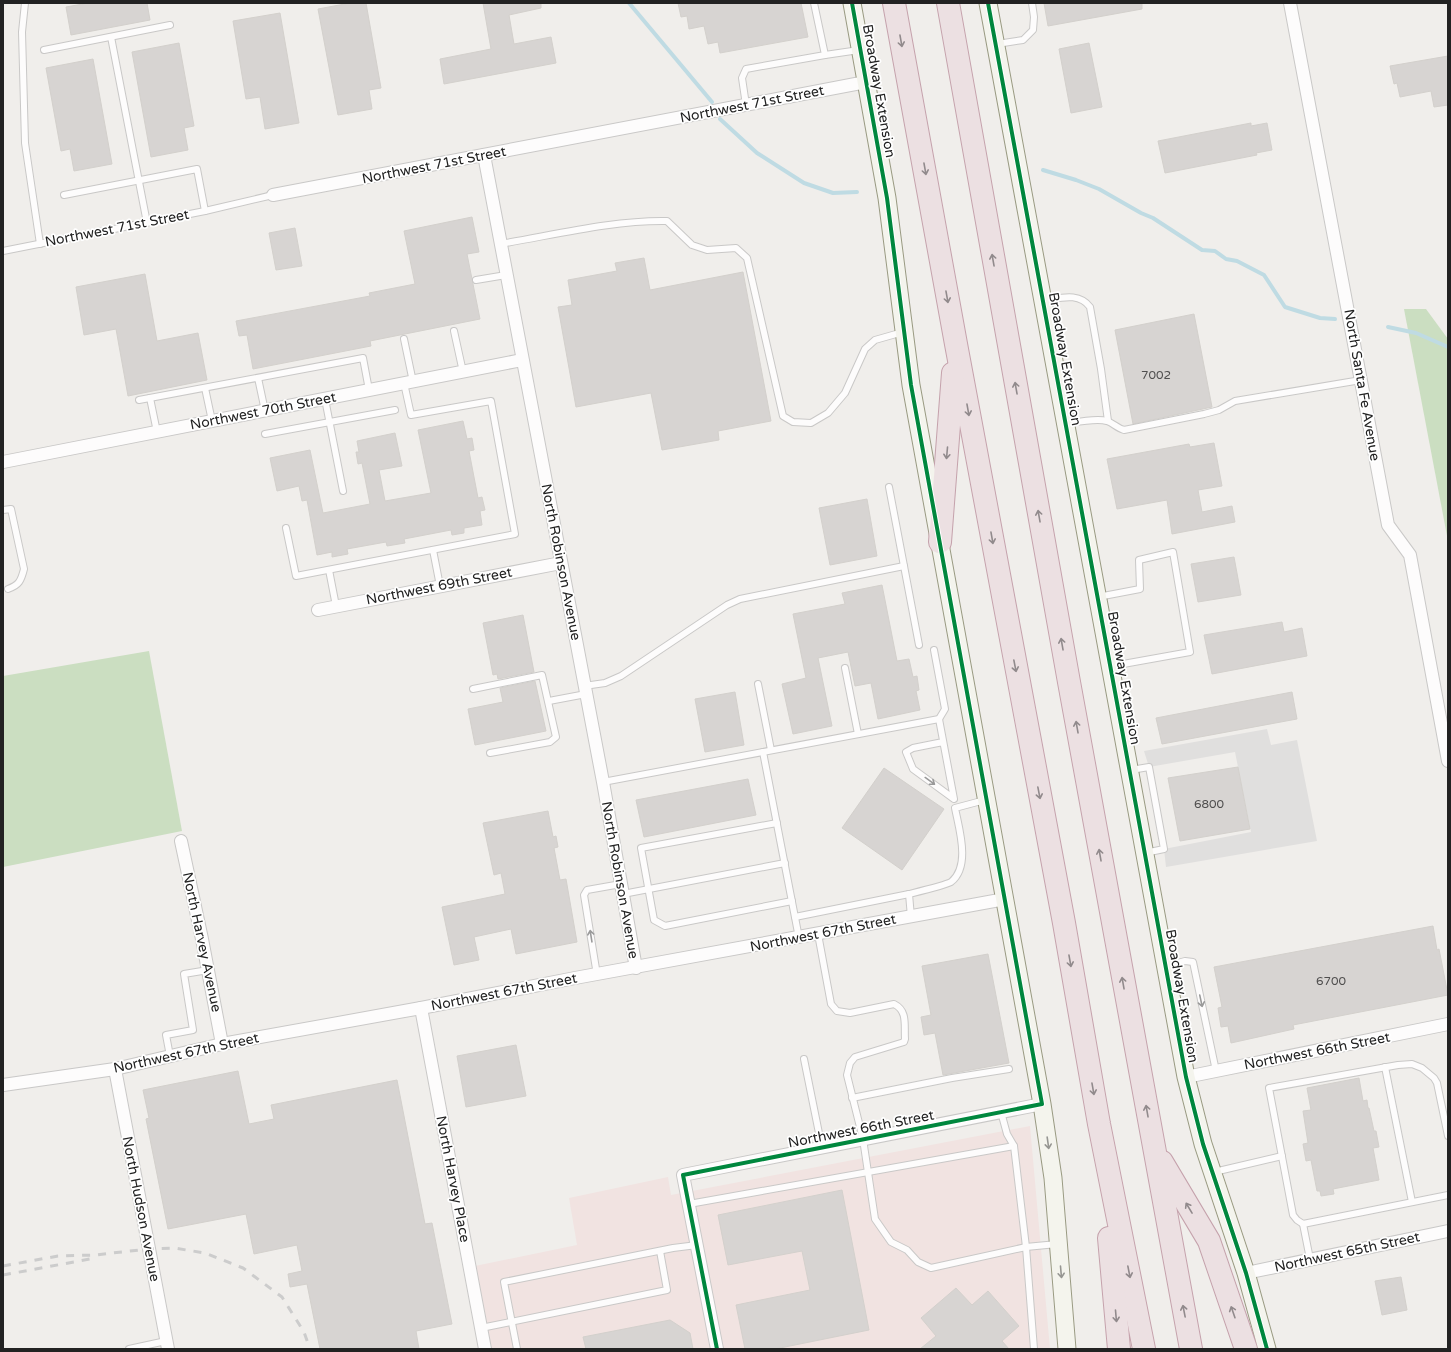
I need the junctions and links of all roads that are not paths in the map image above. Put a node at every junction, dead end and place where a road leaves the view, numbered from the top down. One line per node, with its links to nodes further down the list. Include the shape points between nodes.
1 (25, 3): 23 (lane, via 22,32 26,143)
2 (814, 3): 14 (lane)
3 (852, 3): 12 (main road, Broadway Extension)
4 (894, 3): 32 (highway, one-way to 32)
5 (948, 3): 120 (highway, one-way to 5)
6 (988, 3): 11 (main road, Broadway Extension)
7 (1032, 3): 11 (lane, via 1033,30 1023,40)
8 (1290, 3): 36 (street, North Santa Fe Avenue)
9 (170, 25): 10 (lane)
10 (110, 37): 13 (lane); 18 (lane)
11 (996, 44): 28 (main road, Broadway Extension)
12 (860, 49): 14 (lane); 15 (main road, Broadway Extension)
13 (44, 50)
14 (825, 55): 16 (lane, via 746,69 742,78)
15 (866, 82): 16 (street, Northwest 71st Street); 30 (main road, Broadway Extension, via 892,233)
16 (746, 105): 17 (street, Northwest 71st Street)
17 (484, 155): 20 (street, Northwest 71st Street); 24 (street, North Robinson Avenue)
18 (138, 181): 19 (lane); 21 (lane, via 196,170); 22 (lane)
19 (64, 195)
20 (273, 195): 21 (lane, Northwest 71st Street)
21 (205, 211): 22 (lane, Northwest 71st Street)
22 (147, 223): 23 (lane, Northwest 71st Street)
23 (40, 244): 25 (lane, Northwest 71st Street)
24 (500, 244): 26 (street, North Robinson Avenue); 30 (lane, via 621,223 667,221 692,245 707,250 736,248 747,258 783,416 793,422 811,423 828,413 845,393 865,349 875,340)
25 (3, 251)
26 (506, 275): 27 (lane); 33 (street, North Robinson Avenue)
27 (476, 280)
28 (1043, 300): 46 (lane, via 1081,298 1090,307); 48 (main road, Broadway Extension)
29 (454, 331): 34 (lane)
30 (903, 332): 56 (main road, Broadway Extension)
31 (404, 339): 37 (lane)
32 (956, 344): 56 (highway, one-way to 56); 115 (highway, one-way to 115)
33 (522, 360): 34 (street, Northwest 70th Street); 58 (street, North Robinson Avenue)
34 (463, 372): 37 (street, Northwest 70th Street)
35 (258, 378): 38 (lane); 39 (lane, via 363,358); 44 (lane)
36 (1361, 380): 46 (lane, via 1235,401 1219,410 1204,414 1124,430); 80 (street, North Santa Fe Avenue, via 1388,525 1410,555)
37 (408, 383): 39 (street, Northwest 70th Street); 57 (lane, via 411,415 491,400 515,534)
38 (205, 388): 40 (lane); 45 (lane)
39 (369, 390): 41 (street, Northwest 70th Street)
40 (150, 398): 42 (lane); 49 (lane)
41 (325, 399): 44 (street, Northwest 70th Street); 47 (lane)
42 (139, 400)
43 (395, 410): 47 (lane)
44 (265, 411): 45 (street, Northwest 70th Street)
45 (212, 421): 49 (street, Northwest 70th Street)
46 (1108, 421): 48 (lane)
47 (330, 422): 50 (lane); 53 (lane)
48 (1066, 424): 63 (main road, Broadway Extension)
49 (157, 432): 51 (street, Northwest 70th Street)
50 (265, 434)
51 (3, 462)
52 (890, 487): 59 (lane)
53 (343, 491)
54 (3, 510): 62 (lane, via 11,509 24,569 17,586)
55 (286, 528): 60 (lane, via 296,576)
56 (940, 542): 83 (main road, Broadway Extension)
57 (433, 550): 60 (lane); 61 (lane)
58 (561, 563): 61 (street, Northwest 69th Street); 72 (street, North Robinson Avenue)
59 (904, 566): 66 (lane); 72 (lane, via 740,599 727,605 621,676)
60 (329, 570): 64 (lane)
61 (440, 586): 64 (street, Northwest 69th Street)
62 (8, 589)
63 (1098, 597): 68 (main road, Broadway Extension); 68 (lane, via 1140,589 1139,560 1173,552 1190,652)
64 (336, 606): 65 (street, Northwest 69th Street)
65 (318, 610)
66 (919, 645)
67 (934, 650): 74 (lane, via 945,709)
68 (1110, 666): 97 (main road, Broadway Extension)
69 (845, 668): 75 (lane)
70 (758, 684): 77 (lane)
71 (473, 689): 73 (lane, via 542,675)
72 (585, 690): 73 (lane); 81 (street, North Robinson Avenue)
73 (548, 701): 79 (lane, via 556,737 550,742)
74 (939, 719): 75 (lane); 76 (lane)
75 (858, 734): 77 (lane)
76 (943, 742): 82 (lane); 82 (lane, one-way to 82, via 912,748 906,752 913,769)
77 (771, 750): 78 (lane)
78 (763, 752): 81 (lane); 85 (lane)
79 (490, 753)
80 (1448, 761)
81 (603, 782): 88 (street, North Robinson Avenue)
82 (954, 799): 84 (lane)
83 (987, 799): 84 (lane); 91 (main road, Broadway Extension)
84 (955, 808): 90 (lane, via 963,848 959,871 950,882)
85 (777, 823): 87 (lane); 89 (lane, via 641,848)
86 (181, 841): 99 (street, North Harvey Avenue)
87 (785, 863): 89 (lane); 92 (lane)
88 (622, 889): 89 (lane); 98 (street, North Robinson Avenue); 100 (lane, one-way to 88, via 584,895 587,890)
89 (648, 889): 92 (lane, via 654,920 665,926)
90 (909, 894): 93 (lane); 94 (lane)
91 (1005, 899): 94 (street, Northwest 67th Street); 113 (main road, Broadway Extension)
92 (792, 901): 93 (lane)
93 (795, 917): 96 (lane)
94 (911, 917): 95 (street, Northwest 67th Street)
95 (818, 934): 96 (street, Northwest 67th Street); 112 (lane, via 831,1004 837,1011 850,1013 894,1004 900,1007 904,1014 904,1042 855,1057 850,1063 846,1075)
96 (799, 938): 98 (street, Northwest 67th Street)
97 (1166, 966): 109 (lane, one-way to 109, via 1185,961 1193,962); 110 (main road, Broadway Extension)
98 (636, 968): 100 (street, Northwest 67th Street)
99 (208, 970): 103 (street, North Harvey Avenue); 104 (lane, via 184,974 193,1030 166,1035)
100 (596, 975): 101 (street, Northwest 67th Street)
101 (421, 1008): 103 (street, Northwest 67th Street); 136 (street, North Harvey Place)
102 (1448, 1024): 109 (street, Northwest 66th Street)
103 (222, 1044): 104 (street, Northwest 67th Street)
104 (170, 1056): 107 (street, Northwest 67th Street)
105 (804, 1059): 119 (lane)
106 (1385, 1067): 116 (lane, via 1412,1064 1434,1078); 121 (lane, via 1269,1088); 125 (lane)
107 (115, 1069): 111 (street, Northwest 67th Street); 137 (street, North Hudson Avenue)
108 (1009, 1069): 112 (lane)
109 (1216, 1071): 110 (street, Northwest 66th Street)
110 (1186, 1077): 122 (main road, Broadway Extension)
111 (3, 1086)
112 (852, 1098): 117 (lane)
113 (1042, 1104): 114 (street, Northwest 66th Street); 129 (main road, Broadway Extension, one-way to 129, via 1053,1178)
114 (1001, 1112): 117 (street, Northwest 66th Street); 118 (lane, via 1007,1134)
115 (1099, 1124): 144 (highway, one-way to 144); 145 (highway, one-way to 145)
116 (1448, 1136)
117 (863, 1140): 119 (street, Northwest 66th Street); 123 (lane)
118 (1014, 1146): 123 (lane); 131 (lane)
119 (822, 1148): 126 (street, Northwest 66th Street, via 683,1175)
120 (1154, 1149): 146 (highway, one-way to 120); 147 (highway, one-way to 120, via 1209,1241)
121 (1282, 1156): 122 (lane); 127 (lane, via 1293,1214)
122 (1212, 1172): 134 (main road, Broadway Extension)
123 (868, 1173): 126 (lane); 131 (lane, via 876,1219 891,1242 907,1250 918,1262 931,1268)
124 (1448, 1195): 125 (lane)
125 (1412, 1202): 127 (lane)
126 (689, 1204): 130 (street)
127 (1303, 1224): 133 (lane)
128 (1448, 1231): 133 (street, Northwest 65th Street)
129 (1058, 1244): 131 (lane); 143 (main road, Broadway Extension, one-way to 143)
130 (697, 1245): 132 (lane); 141 (street)
131 (1026, 1247): 142 (lane)
132 (660, 1251): 135 (lane, via 668,1290); 135 (lane, via 504,1282)
133 (1310, 1259): 134 (street, Northwest 65th Street)
134 (1246, 1273): 148 (main road, Broadway Extension)
135 (512, 1322): 136 (lane); 140 (lane)
136 (481, 1328): 139 (street, North Harvey Place)
137 (167, 1345): 138 (lane)
138 (129, 1349)
139 (485, 1349)
140 (517, 1349)
141 (717, 1349)
142 (1034, 1349)
143 (1067, 1349)
144 (1120, 1349)
145 (1144, 1349)
146 (1191, 1349)
147 (1246, 1349)
148 (1268, 1349)

